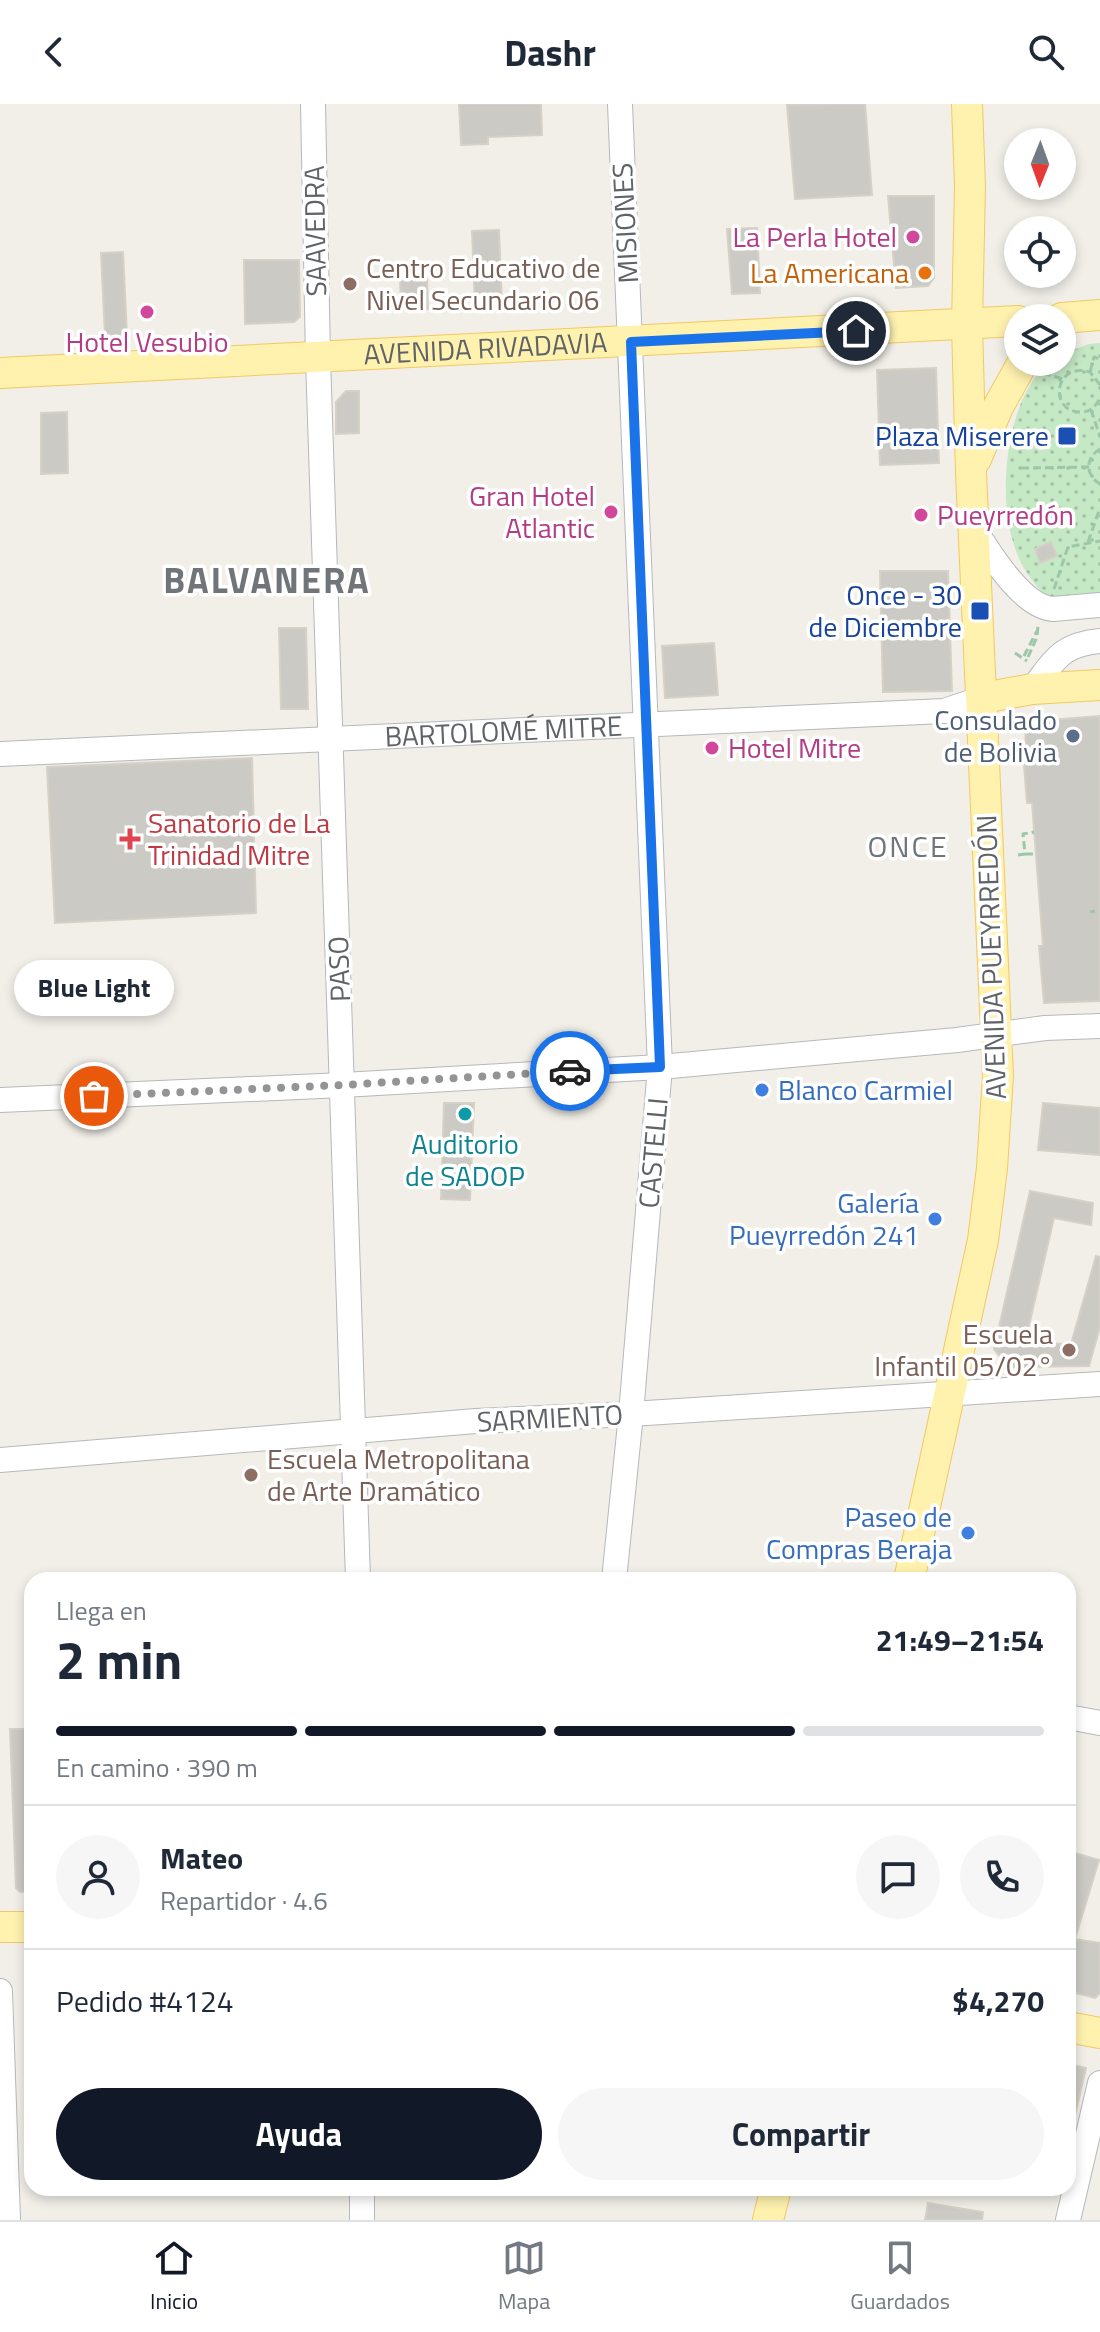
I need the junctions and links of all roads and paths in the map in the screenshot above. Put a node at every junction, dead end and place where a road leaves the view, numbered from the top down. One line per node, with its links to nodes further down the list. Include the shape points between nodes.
1 (313, 104): 7 (street, SAAVEDRA)
2 (620, 104): 6 (street, MISIONES)
3 (967, 104): 5 (main road, AVENIDA PUEYRREDÓN)
4 (1004, 322): 5 (main road, AVENIDA RIVADAVIA)
5 (967, 325): 6 (main road, AVENIDA RIVADAVIA); 21 (main road, AVENIDA PUEYRREDÓN)
6 (631, 342): 7 (main road, AVENIDA RIVADAVIA); 37 (street, CASTELLI)
7 (318, 358): 10 (main road, AVENIDA RIVADAVIA); 38 (street, PASO)
8 (1100, 359): 9 (path, via 1094,357)
9 (1090, 372): 13 (path, via 1076,370); 14 (path)
10 (0, 373)
11 (1024, 376): 21 (main road, via 998,407)
12 (1055, 376): 13 (path)
13 (1063, 379): 16 (path, via 1062,403 1073,411)
14 (1100, 385)
15 (1100, 398): 16 (path)
16 (1090, 409): 17 (path)
17 (1100, 436)
18 (1100, 449): 19 (path)
19 (1089, 467): 20 (path); 22 (path)
20 (1021, 468)
21 (971, 472): 24 (main road, AVENIDA PUEYRREDÓN)
22 (1100, 484)
23 (1100, 508): 26 (path)
24 (973, 527): 28 (street, via 1009,579 1046,608); 36 (main road, AVENIDA PUEYRREDÓN)
25 (1100, 541): 26 (path)
26 (1088, 543): 27 (path, via 1068,547)
27 (1051, 597)
28 (1100, 605)
29 (1038, 624): 33 (path)
30 (1100, 641): 35 (street, via 1067,649)
31 (1039, 650): 32 (path, via 1032,661)
32 (1015, 653)
33 (1026, 657)
34 (1100, 685): 35 (main road, BARTOLOMÉ MITRE)
35 (1032, 689): 36 (main road, BARTOLOMÉ MITRE)
36 (983, 698): 37 (street, BARTOLOMÉ MITRE, via 944,711); 47 (main road, AVENIDA PUEYRREDÓN)
37 (647, 725): 38 (street, BARTOLOMÉ MITRE); 48 (street, CASTELLI)
38 (331, 738): 39 (street, BARTOLOMÉ MITRE); 49 (street, PASO)
39 (0, 754)
40 (1034, 832): 41 (path, via 1023,834)
41 (1025, 854): 42 (path); 43 (path)
42 (1035, 854)
43 (1018, 855)
44 (1095, 911): 45 (path)
45 (1090, 912)
46 (1100, 1026): 47 (street)
47 (997, 1035): 48 (street); 52 (main road, AVENIDA PUEYRREDÓN, via 985,1226)
48 (660, 1067): 49 (street); 53 (street, CASTELLI)
49 (343, 1085): 50 (street); 54 (street, PASO)
50 (0, 1100)
51 (1100, 1384): 52 (street, SARMIENTO)
52 (947, 1394): 53 (street, SARMIENTO); 58 (main road, AVENIDA PUEYRREDÓN)
53 (631, 1414): 54 (street, SARMIENTO); 57 (street, CASTELLI)
54 (353, 1430): 55 (street, SARMIENTO); 56 (street, PASO)
55 (0, 1460)
56 (358, 1572)
57 (615, 1572)
58 (911, 1572)
59 (1076, 1718): 60 (street)
60 (1100, 1723)
61 (0, 1927): 62 (main road)
62 (24, 1927)
63 (0, 1991): 71 (street)
64 (1076, 2028): 65 (main road)
65 (1100, 2033)
66 (1100, 2083): 67 (street)
67 (1076, 2186)
68 (362, 2196): 72 (street)
69 (774, 2196): 73 (main road)
70 (1074, 2196): 74 (street)
71 (8, 2220)
72 (362, 2220)
73 (768, 2220)
74 (1068, 2220)

